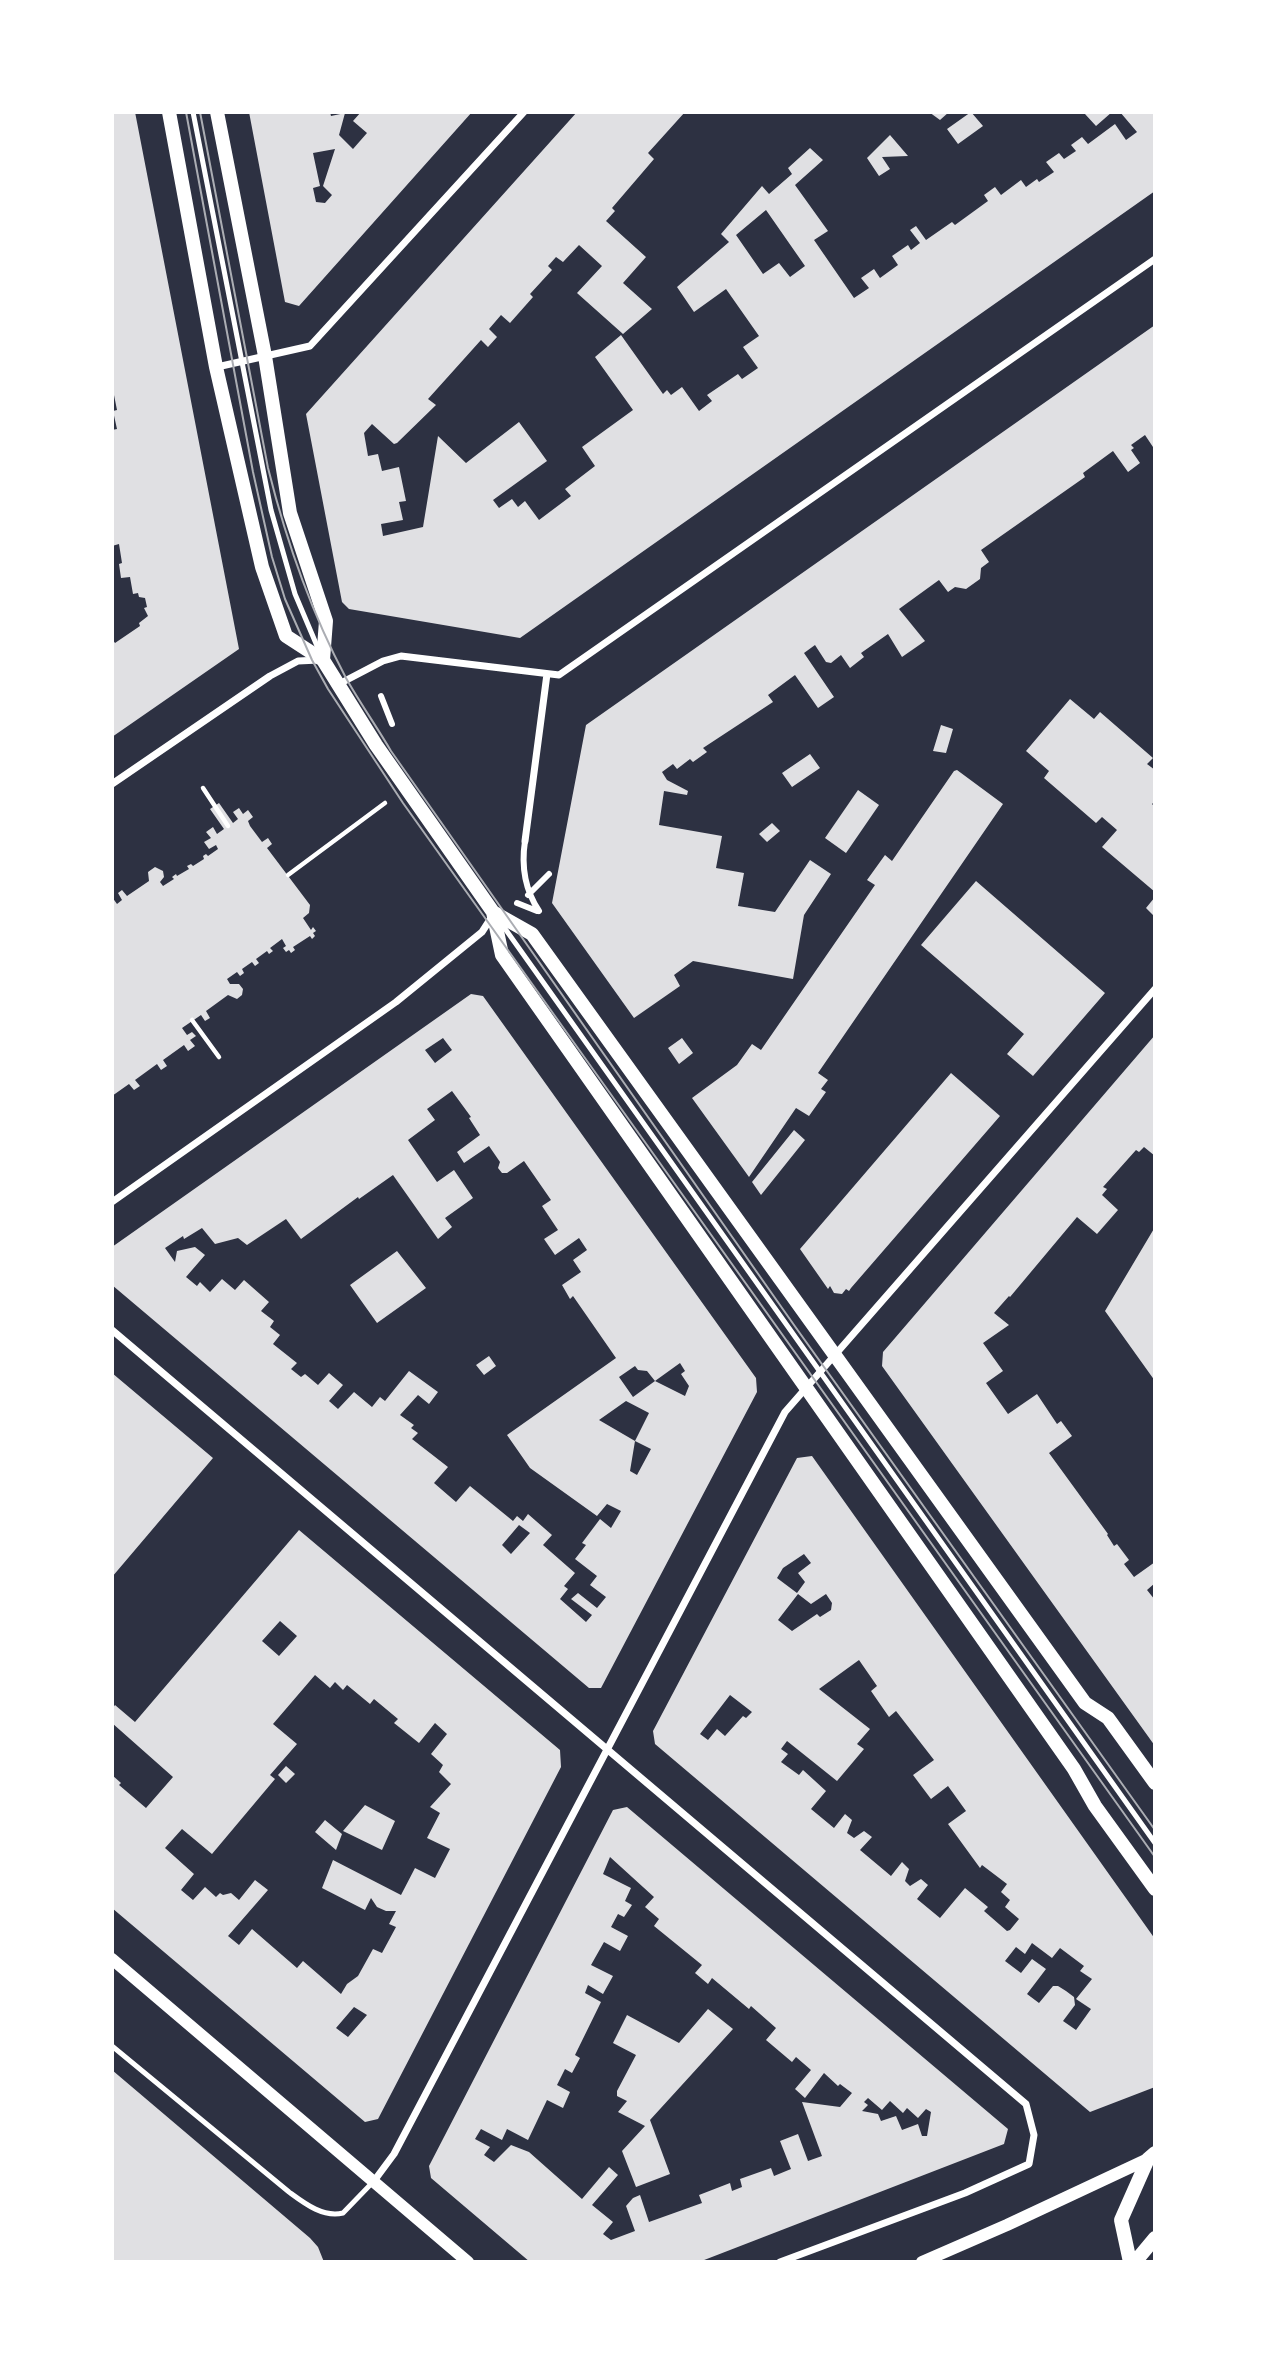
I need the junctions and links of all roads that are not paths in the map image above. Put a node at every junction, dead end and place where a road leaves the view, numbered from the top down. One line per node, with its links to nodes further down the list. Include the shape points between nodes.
1 (169, 112): 8 (main road)
2 (192, 112): 7 (lane)
3 (217, 112): 6 (main road)
4 (524, 112): 6 (street, via 310,346)
5 (1155, 259): 10 (street, via 572,667 559,675)
6 (265, 356): 7 (street); 9 (main road, via 290,513 326,621)
7 (240, 362): 8 (street); 9 (lane, via 282,554)
8 (216, 367): 9 (main road, via 262,567 286,636)
9 (323, 660): 11 (main road); 14 (street, via 298,661 270,676)
10 (547, 674): 11 (street, via 401,656); 15 (street)
11 (338, 684): 19 (main road)
12 (381, 696): 13 (street)
13 (392, 724)
14 (112, 784)
15 (525, 841): 17 (street, via 522,860)
16 (549, 874): 17 (street)
17 (528, 895): 18 (street, via 539,911)
18 (517, 903)
19 (493, 912): 21 (street, via 482,932 396,1002); 23 (main road, via 532,934); 24 (lane); 25 (main road, via 502,955)
20 (1155, 989): 23 (street)
21 (112, 1202)
22 (112, 1331): 26 (street)
23 (834, 1356): 24 (street); 27 (main road, via 1085,1703 1108,1718)
24 (820, 1372): 25 (street); 28 (lane)
25 (806, 1388): 26 (street, via 785,1412); 29 (main road)
26 (608, 1748): 33 (street, via 394,2154); 36 (street, via 1026,2104 1034,2135 1029,2164 965,2193)
27 (1155, 1783)
28 (1155, 1843)
29 (1155, 1889)
30 (112, 1959): 33 (street)
31 (112, 2046): 33 (lane, via 310,2207 343,2213)
32 (1151, 2156): 37 (street); 38 (main road, via 1121,2220)
33 (374, 2181): 35 (street)
34 (1155, 2238): 38 (main road)
35 (468, 2262)
36 (780, 2262)
37 (922, 2262)
38 (1132, 2262)

